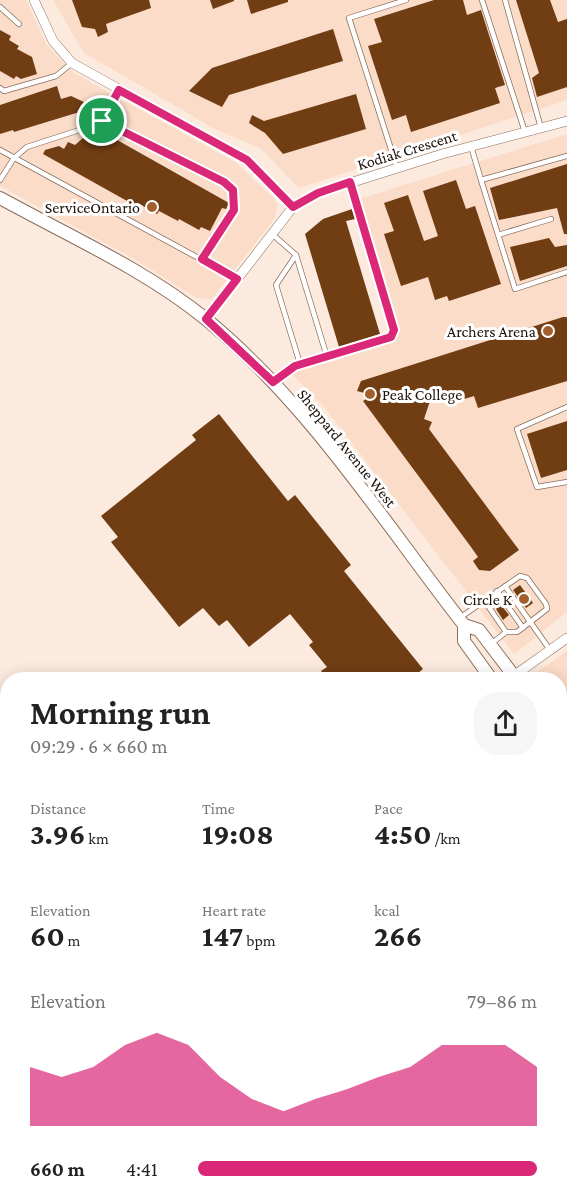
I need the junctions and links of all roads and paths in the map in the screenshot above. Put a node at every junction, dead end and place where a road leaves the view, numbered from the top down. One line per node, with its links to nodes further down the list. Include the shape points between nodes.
1 (34, 0): 7 (street, via 53,41)
2 (406, 0): 18 (lane, via 349,18)
3 (482, 0): 13 (lane)
4 (506, 0): 12 (lane)
5 (0, 7): 6 (lane)
6 (19, 24)
7 (72, 63): 8 (lane, via 56,76 4,91); 9 (street)
8 (0, 88)
9 (119, 90): 10 (lane); 23 (street, via 247,160)
10 (102, 121): 17 (lane, via 27,147); 28 (lane, via 233,190 234,210)
11 (567, 121): 12 (street, Kodiak Crescent)
12 (542, 128): 13 (street, Kodiak Crescent)
13 (525, 132): 14 (street, Kodiak Crescent)
14 (471, 146): 18 (street, Kodiak Crescent); 20 (lane)
15 (0, 150): 17 (lane)
16 (567, 156): 20 (lane)
17 (14, 158): 19 (lane); 28 (lane)
18 (397, 168): 21 (street, Kodiak Crescent)
19 (0, 180)
20 (481, 180): 26 (lane)
21 (350, 182): 23 (street, Kodiak Crescent); 32 (lane, via 394,330 389,338)
22 (0, 198): 31 (main road, Sheppard Avenue West, via 155,285)
23 (293, 207): 25 (street, Kodiak Crescent)
24 (551, 219): 26 (lane)
25 (272, 234): 27 (lane); 30 (street, Kodiak Crescent)
26 (498, 236): 29 (lane, via 515,289)
27 (296, 255): 32 (lane); 33 (lane, via 276,285)
28 (202, 259): 30 (lane)
29 (567, 272)
30 (237, 279): 31 (street, Kodiak Crescent)
31 (206, 319): 34 (main road, Sheppard Avenue West)
32 (327, 357): 33 (lane)
33 (300, 364): 34 (lane)
34 (273, 382): 40 (main road, Sheppard Avenue West, via 313,428)
35 (567, 407): 36 (lane, via 516,429 537,487)
36 (567, 482)
37 (505, 586): 38 (lane); 41 (lane); 41 (lane, via 520,576 527,578 546,604 546,612)
38 (497, 591): 39 (lane); 42 (lane)
39 (484, 600): 40 (lane); 43 (lane)
40 (461, 622): 45 (main road, Sheppard Avenue West, via 479,630); 47 (main road, Sheppard Avenue West, via 464,641)
41 (530, 623): 42 (lane); 46 (lane)
42 (523, 628): 43 (lane)
43 (506, 632): 45 (lane)
44 (567, 638): 46 (street)
45 (490, 645): 48 (main road, Sheppard Avenue West)
46 (550, 650): 49 (street)
47 (486, 672)
48 (509, 672)
49 (521, 672)

